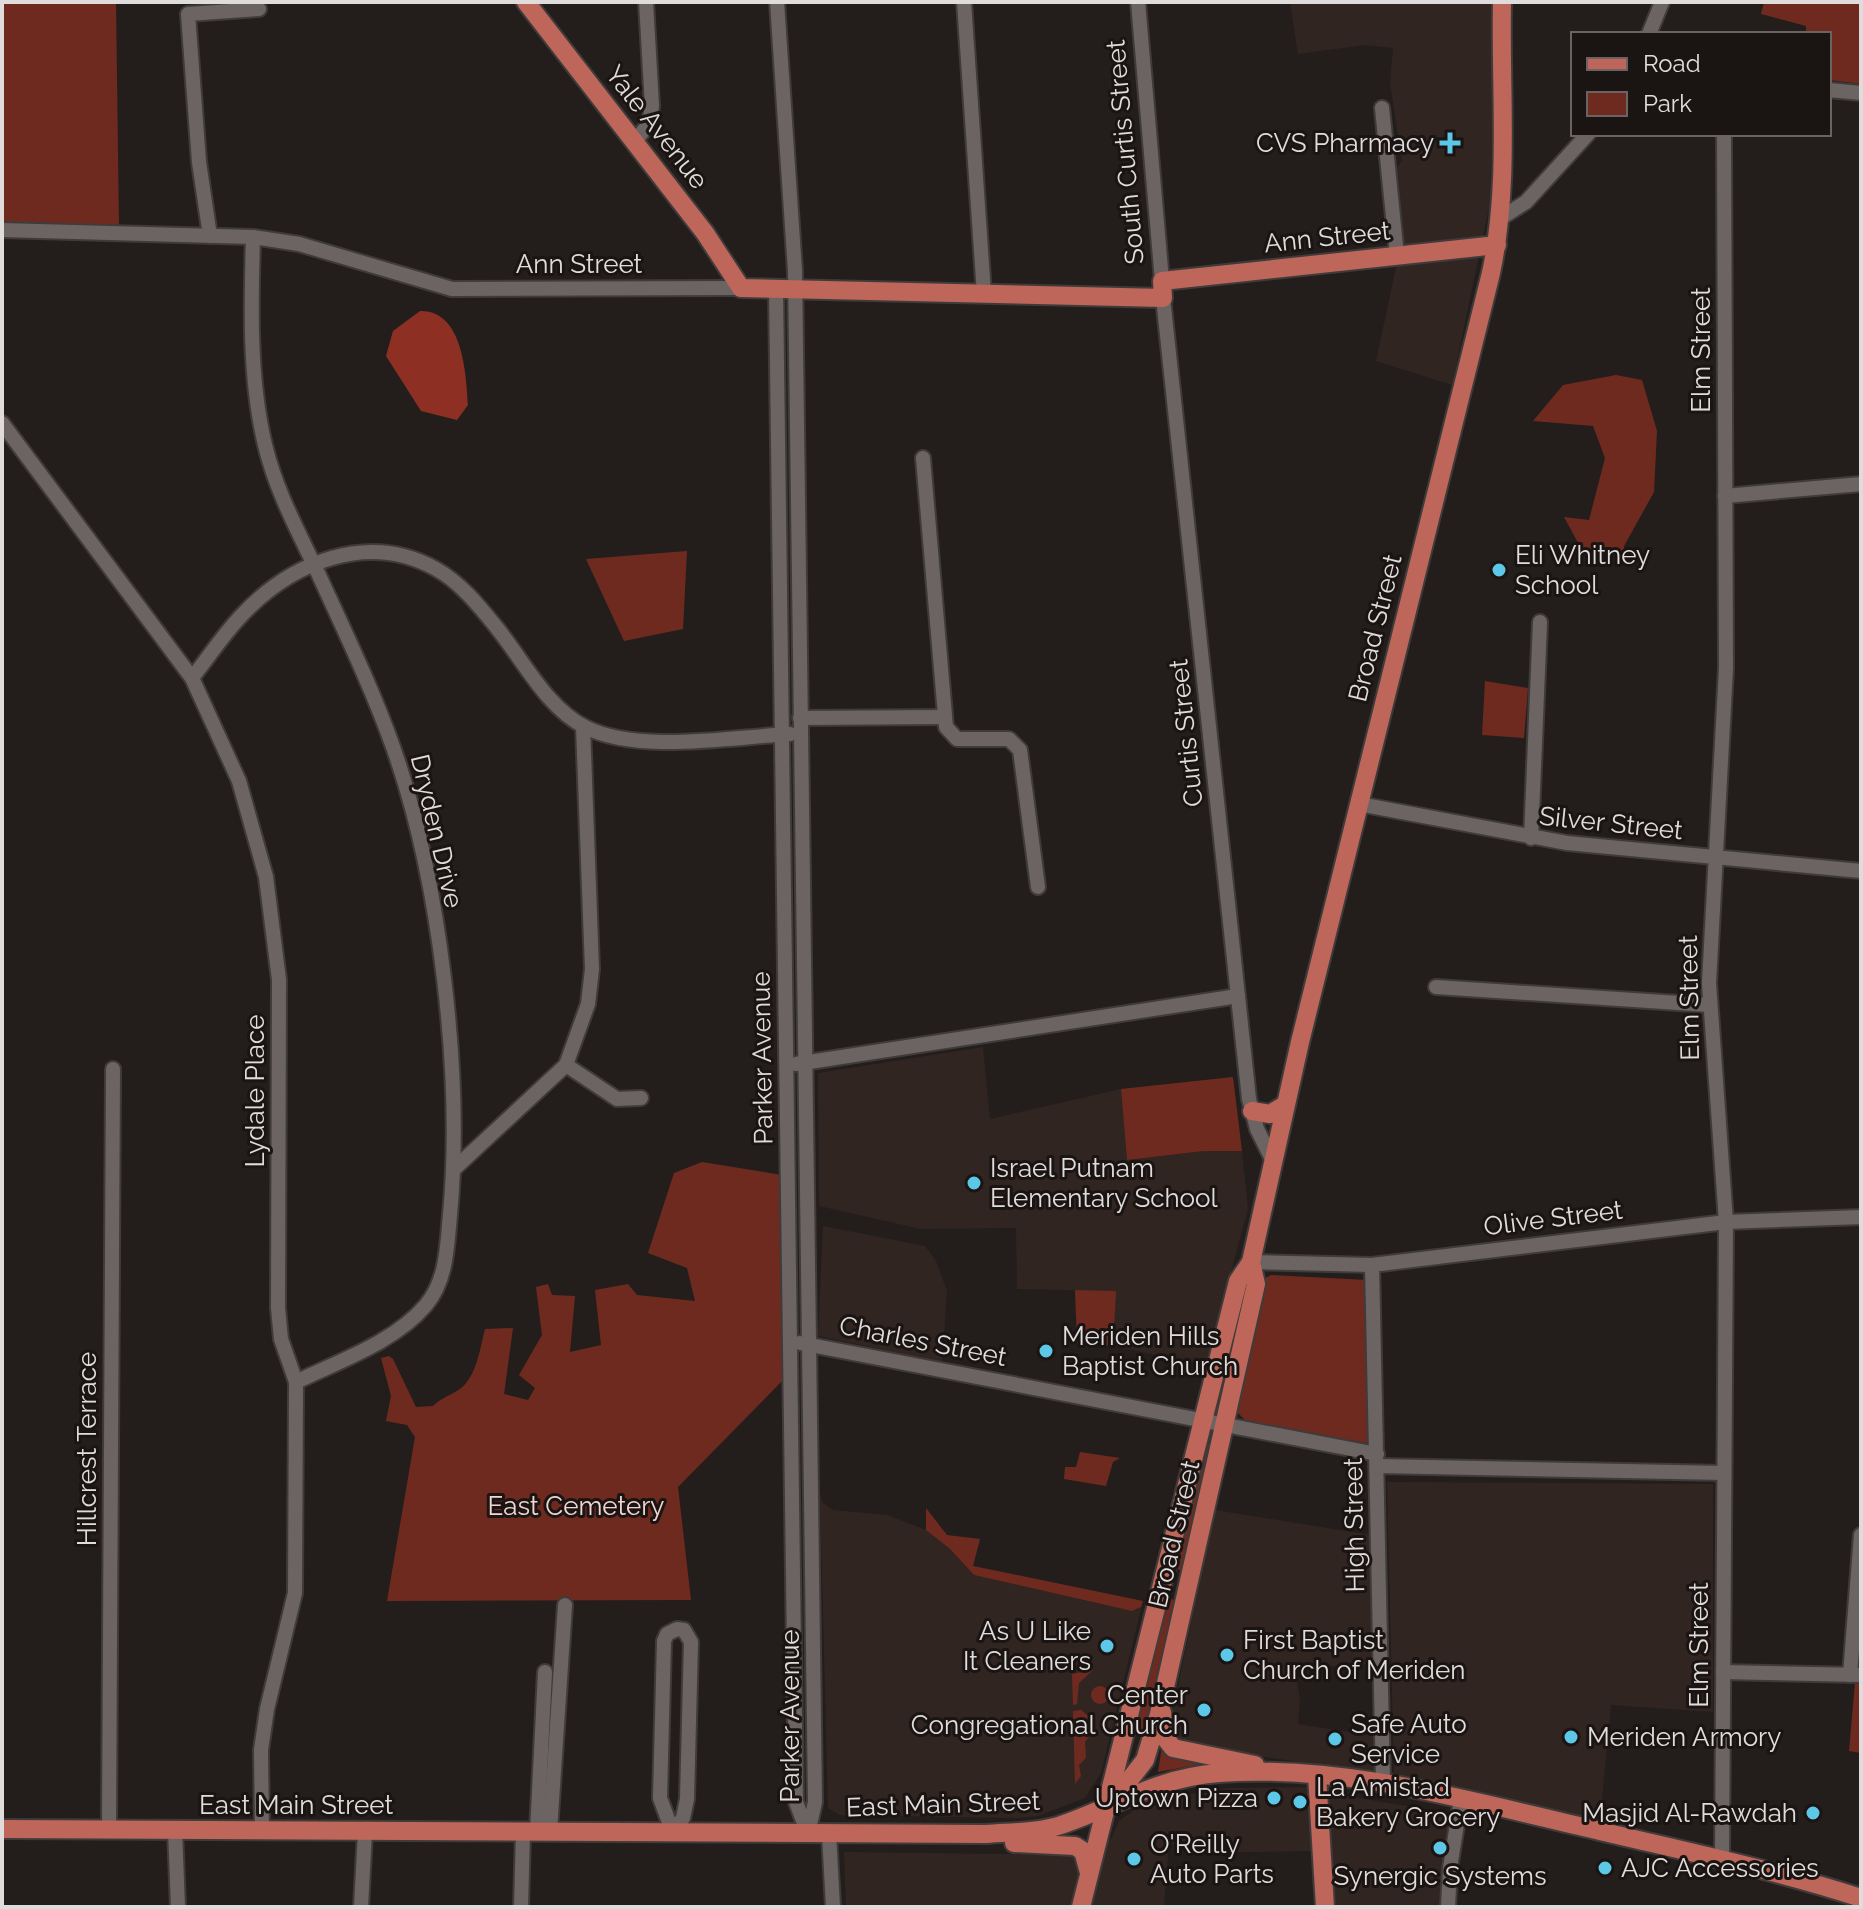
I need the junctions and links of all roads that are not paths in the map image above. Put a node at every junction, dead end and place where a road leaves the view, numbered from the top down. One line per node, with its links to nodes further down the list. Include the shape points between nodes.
1 (526, 2): 15 (main road, Yale Avenue)
2 (646, 2): 15 (street, via 652,106 649,124)
3 (777, 2): 23 (street)
4 (964, 2): 25 (street)
5 (1138, 2): 24 (street, South Curtis Street)
6 (1502, 2): 16 (main road, Broad Street)
7 (1662, 2): 9 (street)
8 (259, 9): 18 (street, via 188,14)
9 (1650, 32)
10 (1831, 90): 11 (street)
11 (1861, 93)
12 (1382, 108): 21 (street)
13 (1586, 136): 16 (street, via 1526,202)
14 (1724, 136): 31 (street, Elm Street)
15 (635, 141): 22 (main road, Yale Avenue)
16 (1501, 218): 20 (main road, Broad Street)
17 (2, 230): 18 (street, Ann Street)
18 (210, 236): 19 (street, Ann Street)
19 (253, 237): 22 (street, Ann Street, via 299,244 452,289); 32 (street, Dryden Drive, via 259,416 280,492)
20 (1497, 245): 21 (main road, Ann Street); 41 (main road, Broad Street)
21 (1397, 256): 24 (main road, Ann Street)
22 (741, 288): 23 (main road, Ann Street)
23 (785, 289): 25 (main road, Ann Street); 27 (street, Parker Avenue); 28 (street, Parker Avenue)
24 (1163, 290): 25 (main road, Ann Street); 49 (street, Curtis Street)
25 (984, 294)
26 (2, 423): 36 (street, Lydale Place)
27 (777, 446): 28 (street); 34 (street, Parker Avenue)
28 (796, 446): 33 (street, Parker Avenue)
29 (923, 458): 37 (street)
30 (1861, 484): 31 (street)
31 (1725, 496): 43 (street, Elm Street, via 1726,668)
32 (313, 563): 36 (street, via 277,583 241,616); 38 (street, via 374,549 407,555 439,570 487,616 557,705); 59 (street, Dryden Drive, via 394,749 428,881 446,999)
33 (798, 588): 34 (street); 39 (street, Parker Avenue)
34 (779, 589): 40 (street, Parker Avenue)
35 (1540, 622): 42 (street)
36 (192, 678): 68 (street, Lydale Place, via 239,781 274,924 280,1041 278,1308 281,1339)
37 (944, 717): 39 (street); 45 (street, via 957,739 1009,739 1020,750)
38 (583, 726): 40 (street, via 639,740); 52 (street, via 592,969 588,1004)
39 (800, 726): 40 (street); 47 (street, Parker Avenue)
40 (781, 735): 46 (street, Parker Avenue)
41 (1359, 804): 42 (street, Silver Street); 56 (main road, Broad Street)
42 (1531, 838): 43 (street, Silver Street)
43 (1716, 858): 44 (street, Silver Street); 50 (street, Elm Street)
44 (1861, 871)
45 (1038, 887)
46 (783, 900): 47 (street); 53 (street, Parker Avenue)
47 (802, 900): 51 (street, Parker Avenue)
48 (1436, 987): 50 (street)
49 (1238, 996): 51 (street); 57 (street, Curtis Street)
50 (1709, 1005): 63 (street, Elm Street)
51 (804, 1062): 53 (street); 61 (street, Parker Avenue)
52 (566, 1065): 55 (street, via 617,1099); 59 (street)
53 (786, 1065): 60 (street, Parker Avenue)
54 (113, 1069): 92 (street, Hillcrest Terrace)
55 (641, 1098)
56 (1285, 1105): 57 (main road, via 1270,1114); 58 (main road, Broad Street)
57 (1252, 1111): 58 (street, Curtis Street)
58 (1272, 1159): 64 (main road, Broad Street)
59 (454, 1169): 68 (street, Dryden Drive, via 442,1278 426,1305 364,1349)
60 (788, 1216): 61 (street); 66 (street, Parker Avenue)
61 (807, 1216): 67 (street, Parker Avenue)
62 (1861, 1217): 63 (street, Olive Street)
63 (1726, 1222): 65 (street, Olive Street); 72 (street, Elm Street)
64 (1251, 1262): 65 (street, Olive Street); 69 (main road, Broad Street, via 1238,1281); 70 (main road, Broad Street, via 1256,1284)
65 (1372, 1265): 71 (street, High Street)
66 (790, 1343): 67 (street, Charles Street); 74 (street, Parker Avenue)
67 (808, 1343): 69 (street, Charles Street); 73 (street, Parker Avenue)
68 (296, 1382): 94 (street, Lydale Place, via 295,1593 263,1736)
69 (1203, 1420): 70 (street, Charles Street); 76 (main road, Broad Street)
70 (1225, 1424): 71 (street, Charles Street); 77 (main road, Broad Street)
71 (1377, 1460): 72 (street, Charles Street); 88 (street, High Street)
72 (1724, 1473): 80 (street, Elm Street)
73 (811, 1525): 74 (street); 98 (street, Parker Avenue, via 815,1802)
74 (793, 1526): 98 (street, Parker Avenue, via 796,1802)
75 (1861, 1535): 81 (street)
76 (1162, 1582): 77 (main road); 90 (main road, Broad Street)
77 (1188, 1588): 82 (main road, Broad Street)
78 (565, 1605): 83 (street)
79 (545, 1672): 83 (street)
80 (1723, 1672): 81 (street); 101 (street, Elm Street)
81 (1855, 1675)
82 (1161, 1706): 86 (main road, via 1166,1739 1173,1748); 90 (main road, Broad Street, via 1139,1771)
83 (550, 1707): 96 (street)
84 (662, 1714): 85 (street); 85 (street, via 664,1641 677,1629 684,1630 691,1642); 97 (street, via 660,1798)
85 (689, 1715): 97 (street, via 687,1799)
86 (1289, 1772): 87 (main road, East Main Street); 90 (main road, East Main Street, via 1186,1778)
87 (1317, 1775): 88 (main road, East Main Street); 110 (main road)
88 (1383, 1783): 89 (main road, East Main Street)
89 (1461, 1799): 101 (main road, East Main Street); 111 (street)
90 (1108, 1804): 100 (main road, East Main Street, via 1048,1829); 102 (main road, Broad Street)
91 (2, 1829): 92 (main road, East Main Street)
92 (109, 1830): 93 (main road, East Main Street)
93 (175, 1830): 94 (main road, East Main Street); 105 (street)
94 (262, 1831): 95 (main road, East Main Street)
95 (365, 1832): 96 (main road, East Main Street); 106 (street)
96 (537, 1832): 97 (main road, East Main Street); 107 (street)
97 (673, 1833): 98 (main road, East Main Street)
98 (808, 1834): 99 (main road, East Main Street)
99 (829, 1834): 100 (main road, East Main Street); 108 (street)
100 (986, 1834): 102 (main road, via 997,1843 1075,1846 1083,1851)
101 (1722, 1861): 104 (main road, East Main Street)
102 (1089, 1876): 109 (main road, Broad Street)
103 (1861, 1898): 104 (main road, East Main Street)
104 (1839, 1899)
105 (178, 1907)
106 (361, 1907)
107 (521, 1907)
108 (833, 1907)
109 (1081, 1907)
110 (1325, 1907)
111 (1448, 1907)

